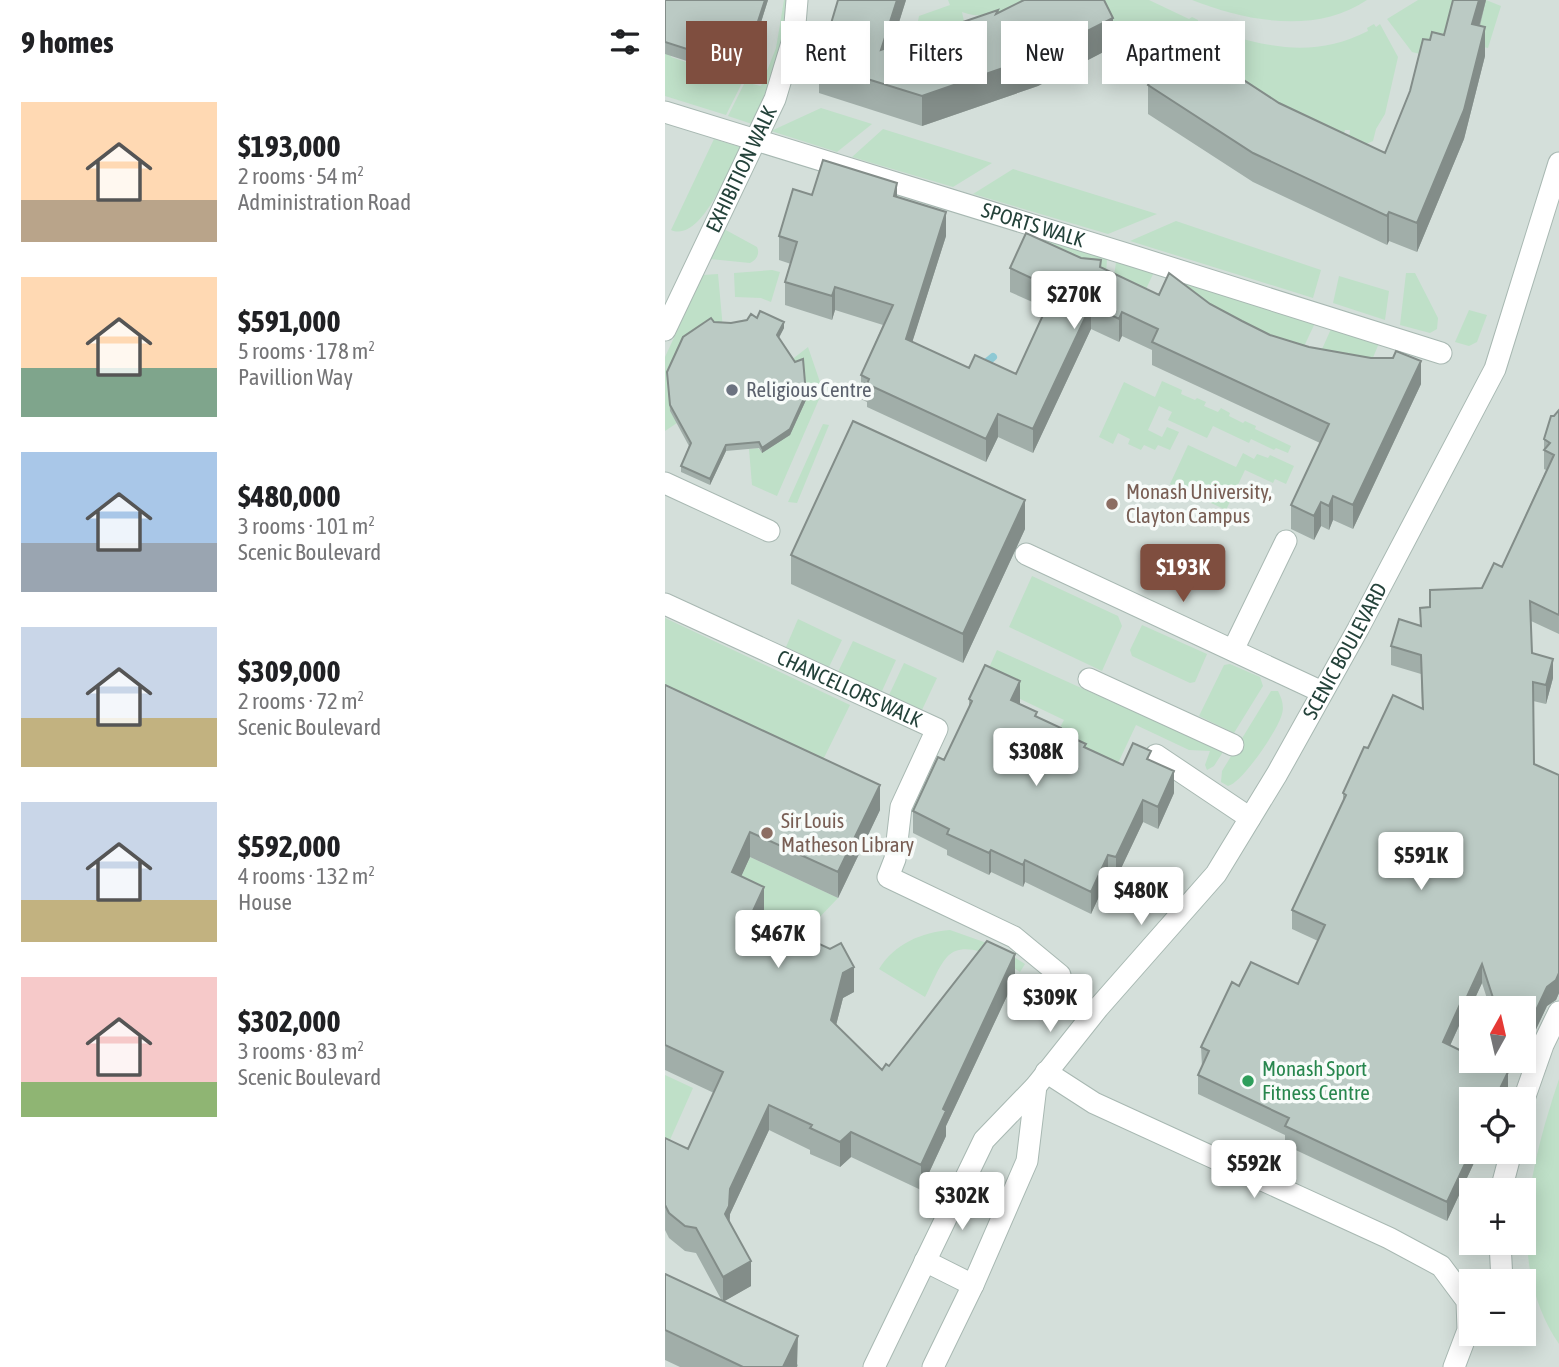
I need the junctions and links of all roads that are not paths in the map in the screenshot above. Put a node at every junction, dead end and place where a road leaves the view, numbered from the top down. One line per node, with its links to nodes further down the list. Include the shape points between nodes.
1 (797, 0): 3 (street, EXHIBITION WALK, via 788,61)
2 (665, 112): 3 (street, SPORTS WALK)
3 (754, 140): 5 (street, EXHIBITION WALK); 6 (street, SPORTS WALK)
4 (1559, 163): 14 (street, SCENIC BOULEVARD, via 1495,369)
5 (665, 330)
6 (1441, 353)
7 (665, 483): 8 (street)
8 (769, 531)
9 (1286, 541): 12 (street)
10 (1026, 554): 12 (street)
11 (665, 604): 18 (street, CHANCELLORS WALK, via 937,729 901,807 895,859 888,877 1014,937)
12 (1233, 650): 14 (street)
13 (1089, 679): 15 (street)
14 (1322, 692): 17 (street, SCENIC BOULEVARD)
15 (1233, 745)
16 (1156, 755): 17 (street)
17 (1250, 818): 20 (street, SCENIC BOULEVARD, via 1216,874)
18 (1060, 975)
19 (1559, 1012): 21 (street)
20 (1041, 1079): 22 (street, SCENIC BOULEVARD, via 984,1140); 23 (street, via 1027,1161); 24 (street, via 1426,1256 1441,1266)
21 (1528, 1087)
22 (925, 1261): 23 (street); 26 (street, SCENIC BOULEVARD)
23 (974, 1285): 27 (street)
24 (1459, 1290)
25 (1463, 1346): 28 (street)
26 (874, 1367)
27 (933, 1367)
28 (1454, 1367)

